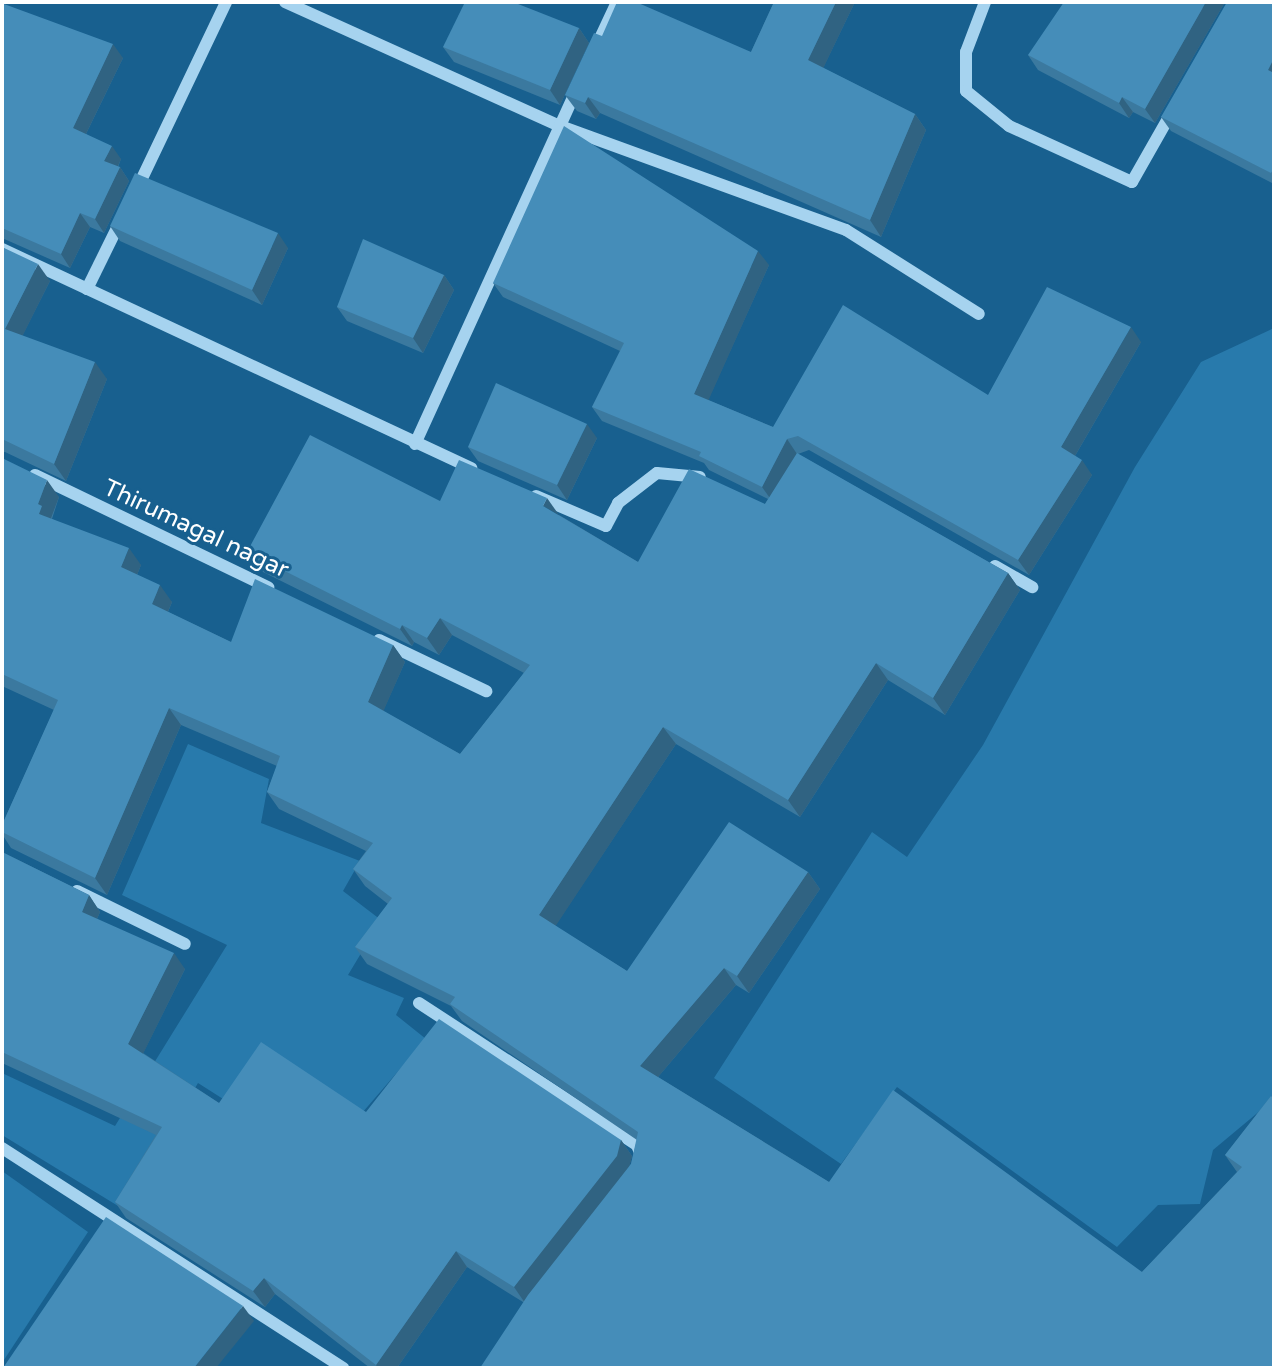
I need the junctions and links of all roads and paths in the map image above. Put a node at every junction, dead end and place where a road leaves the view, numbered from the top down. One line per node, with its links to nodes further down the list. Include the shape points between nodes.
1 (226, 2): 8 (street)
2 (285, 2): 6 (street)
3 (617, 2): 6 (street)
4 (985, 2): 5 (street, via 966,52 966,92 1009,126 1132,182)
5 (1180, 98)
6 (560, 126): 9 (street, via 846,230); 10 (street)
7 (2, 249): 8 (street)
8 (87, 289): 10 (street)
9 (979, 314)
10 (415, 444): 12 (street)
11 (27, 472): 17 (street, Thirumagal nagar)
12 (478, 472)
13 (715, 483): 14 (street, via 703,477 657,473 618,503 606,526)
14 (517, 488)
15 (984, 560): 16 (street)
16 (1032, 587)
17 (288, 596)
18 (362, 631): 19 (street)
19 (486, 691)
20 (59, 882): 21 (street)
21 (185, 944)
22 (419, 1003): 24 (street, via 637,1145 642,1158)
23 (2, 1148): 25 (street)
24 (636, 1176)
25 (343, 1368)

